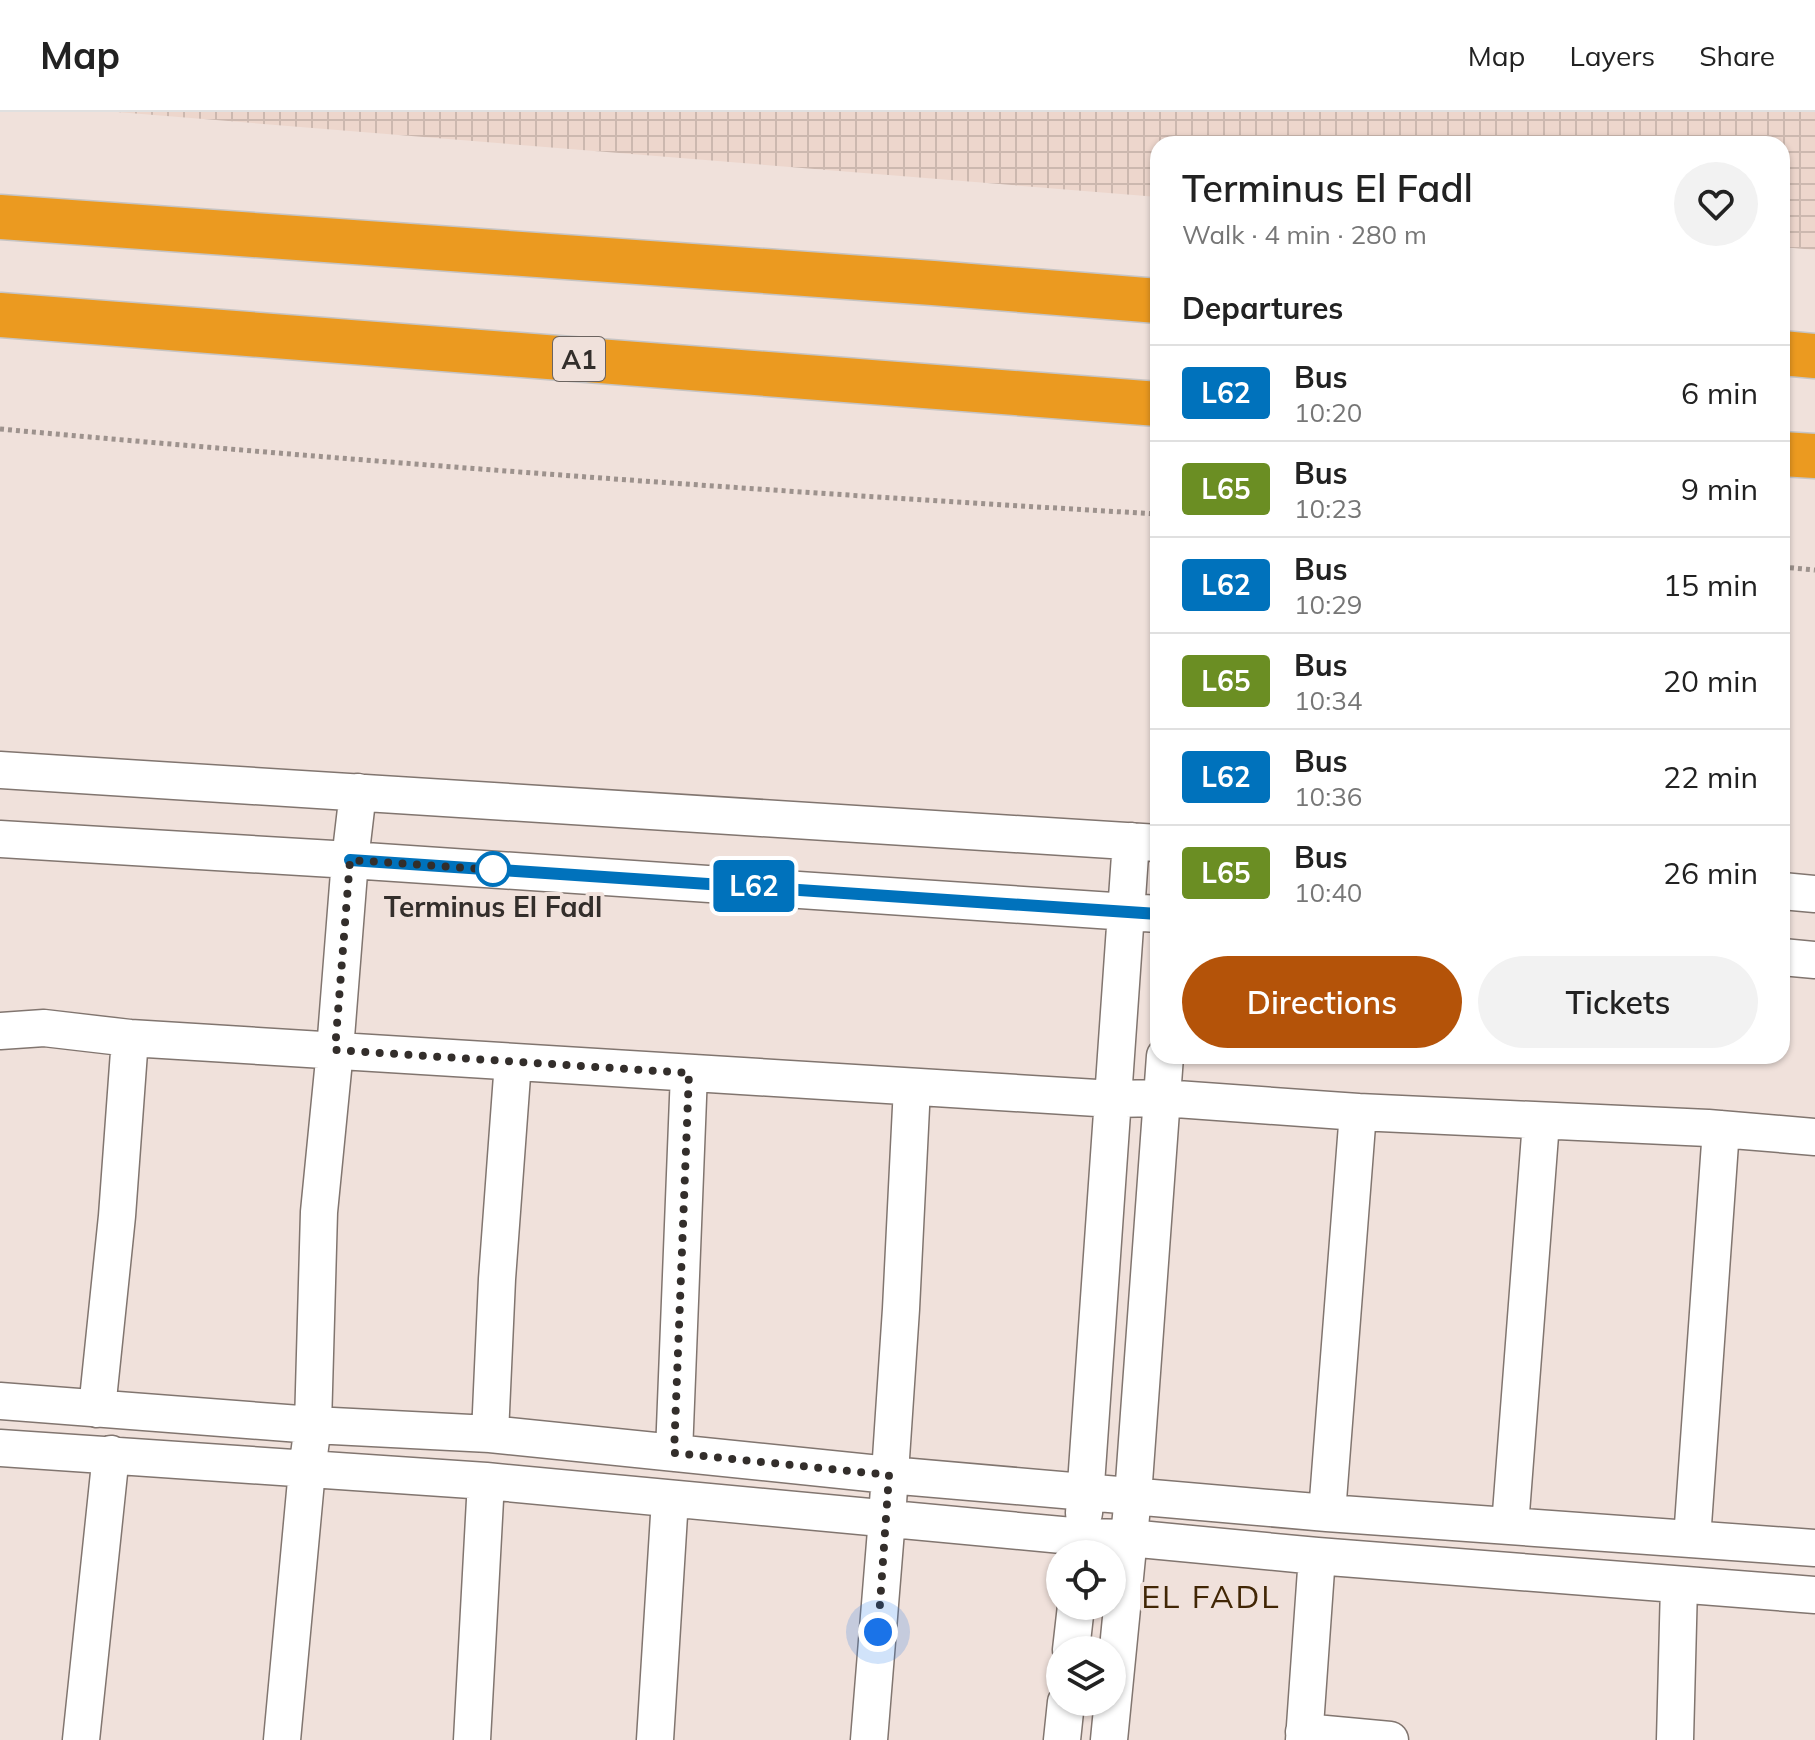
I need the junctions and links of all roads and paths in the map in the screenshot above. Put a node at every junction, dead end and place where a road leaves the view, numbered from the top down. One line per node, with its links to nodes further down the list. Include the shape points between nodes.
1 (0, 217): 2 (highway)
2 (1150, 300)
3 (0, 315): 6 (highway, A1)
4 (1790, 354): 5 (highway)
5 (1815, 356)
6 (1150, 403)
7 (0, 429): 10 (path, via 822,494)
8 (1790, 454): 9 (highway)
9 (1815, 456)
10 (1150, 514)
11 (1790, 568): 12 (path)
12 (1815, 570)
13 (0, 770): 14 (street)
14 (358, 792): 16 (street); 17 (street)
15 (0, 839): 17 (street)
16 (1144, 842): 20 (street)
17 (350, 860): 20 (street); 25 (street)
18 (1790, 892): 19 (street)
19 (1815, 894)
20 (1142, 913): 31 (street)
21 (1790, 958): 22 (street)
22 (1815, 960)
23 (0, 1031): 24 (street, via 44,1028)
24 (130, 1038): 25 (street); 37 (street)
25 (335, 1050): 26 (street); 38 (street, via 319,1212)
26 (513, 1062): 28 (street); 39 (street)
27 (1164, 1064): 30 (street)
28 (689, 1073): 29 (street); 41 (street)
29 (912, 1087): 31 (street); 44 (street)
30 (1162, 1098): 31 (street); 32 (street); 47 (street)
31 (1113, 1099): 46 (street)
32 (1358, 1112): 33 (street); 49 (street)
33 (1541, 1122): 34 (street); 51 (street)
34 (1721, 1129): 35 (street); 53 (street)
35 (1815, 1137)
36 (0, 1401): 37 (street)
37 (97, 1409): 38 (street)
38 (313, 1425): 39 (street); 43 (street)
39 (490, 1434): 41 (street)
40 (0, 1448): 42 (street)
41 (674, 1453): 44 (street)
42 (111, 1454): 43 (street); 63 (street)
43 (307, 1470): 45 (street); 64 (street)
44 (889, 1475): 46 (street); 50 (street)
45 (486, 1481): 48 (street); 65 (street)
46 (1085, 1492): 47 (street); 55 (street)
47 (1133, 1496): 49 (street); 52 (street)
48 (670, 1499): 50 (street); 66 (street)
49 (1327, 1513): 51 (street)
50 (887, 1518): 54 (street); 67 (street)
51 (1510, 1526): 53 (street)
52 (1129, 1538): 56 (street); 58 (street); 69 (street)
53 (1692, 1539): 57 (street)
54 (1046, 1540)
55 (1082, 1540)
56 (1116, 1540)
57 (1815, 1548)
58 (1317, 1556): 59 (street); 62 (street)
59 (1679, 1585): 60 (street); 71 (street)
60 (1815, 1595)
61 (1065, 1716): 68 (street)
62 (1304, 1736): 70 (street)
63 (81, 1740)
64 (282, 1740)
65 (472, 1740)
66 (655, 1740)
67 (869, 1740)
68 (1062, 1740)
69 (1109, 1740)
70 (1390, 1740)
71 (1675, 1740)

